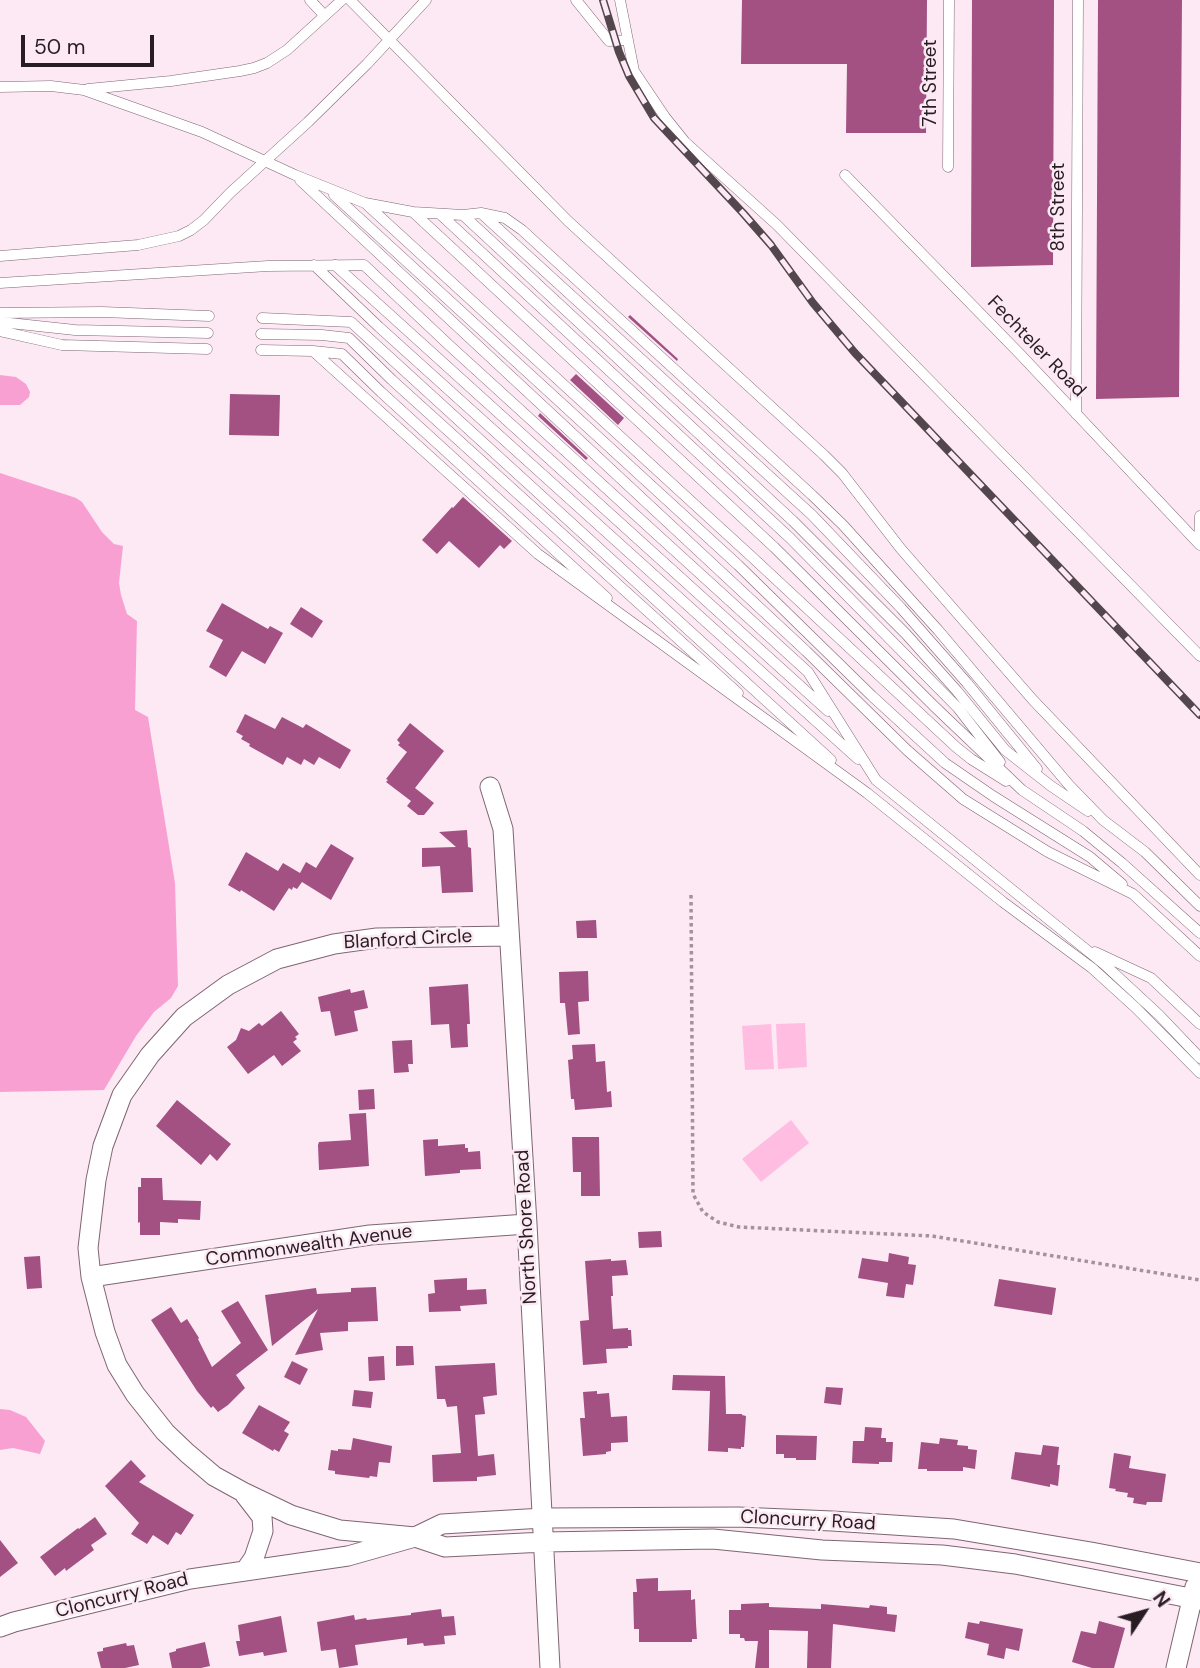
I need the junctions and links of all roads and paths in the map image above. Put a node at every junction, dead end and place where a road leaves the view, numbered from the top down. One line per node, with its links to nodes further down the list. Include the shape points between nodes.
1 (310, 0): 9 (lane)
2 (342, 0): 9 (lane)
3 (350, 0): 11 (lane)
4 (426, 0): 11 (lane)
5 (576, 0): 10 (lane, via 610,41)
6 (620, 0): 10 (lane)
7 (950, 0): 15 (lane, 7th Street)
8 (1078, 0): 38 (lane, 8th Street)
9 (324, 15): 13 (lane, via 287,50 254,68)
10 (628, 40): 42 (lane, via 634,71 685,142 777,225)
11 (390, 41): 14 (lane); 51 (lane, via 568,221 833,464 1033,700)
12 (0, 87): 13 (lane)
13 (84, 90): 14 (lane)
14 (265, 160): 16 (lane); 24 (lane, via 204,220 179,236 138,245)
15 (948, 167)
16 (295, 175): 18 (lane); 52 (lane, via 962,799 1048,852)
17 (845, 175): 38 (lane, Fechteler Road)
18 (329, 190): 19 (lane); 52 (lane, via 738,565 945,763 1090,857)
19 (365, 203): 20 (lane); 48 (lane, via 956,747)
20 (413, 212): 22 (lane); 48 (lane, via 774,547)
21 (481, 213): 23 (lane); 46 (lane, via 812,515 901,608); 50 (lane, via 505,218 522,230 813,495)
22 (440, 214): 23 (lane); 48 (lane, via 790,538 958,708)
23 (463, 215): 46 (lane, via 793,521 906,634 1005,750)
24 (0, 256)
25 (314, 265): 26 (lane); 27 (lane); 45 (lane)
26 (335, 265): 43 (lane); 43 (lane, via 364,265 808,672)
27 (0, 283)
28 (0, 313): 29 (lane)
29 (209, 316)
30 (262, 318): 49 (lane, via 351,322)
31 (0, 322): 33 (lane, via 75,330)
32 (0, 331): 35 (lane, via 62,345)
33 (208, 332)
34 (261, 334): 44 (lane, via 349,338)
35 (207, 349)
36 (261, 350): 37 (lane)
37 (313, 351): 41 (lane, via 538,555); 41 (lane, via 341,354)
38 (1076, 414): 40 (lane, Fechteler Road)
39 (1200, 516): 40 (lane)
40 (1200, 545)
41 (641, 629): 44 (lane)
42 (1200, 656)
43 (838, 721): 45 (lane)
44 (775, 726): 49 (lane)
45 (868, 768): 57 (lane, via 876,780)
46 (1051, 786): 50 (lane)
47 (490, 787): 56 (street, North Shore Road, via 503,829)
48 (1022, 790): 55 (lane, via 1083,831)
49 (867, 793): 61 (lane, via 1092,968)
50 (1103, 820): 54 (lane, via 1145,852)
51 (1200, 875)
52 (1133, 894): 58 (lane)
53 (691, 895): 64 (path, via 693,1194 703,1212 739,1227 932,1236)
54 (1200, 906)
55 (1200, 933)
56 (509, 936): 62 (street, North Shore Road); 63 (street, Blanford Circle, via 377,938 323,947 277,959 228,985 184,1017 121,1095 107,1133 88,1248)
57 (1082, 946): 59 (lane, via 1150,978); 60 (lane)
58 (1200, 956)
59 (1200, 1024)
60 (1200, 1058)
61 (1200, 1073)
62 (527, 1224): 63 (street, Commonwealth Avenue, via 370,1235); 66 (street, North Shore Road)
63 (91, 1277): 65 (street, Blanford Circle, via 117,1365 135,1394 187,1453)
64 (1200, 1280)
65 (243, 1492): 67 (street, Blanford Circle, via 291,1515 340,1530); 70 (street, via 262,1517 263,1531)
66 (543, 1518): 67 (street, Cloncurry Road, via 442,1524); 68 (street, North Shore Road); 69 (street, Cloncurry Road, via 738,1517 954,1529)
67 (415, 1537): 68 (street, Cloncurry Road, via 445,1546); 70 (street, Cloncurry Road, via 348,1556)
68 (544, 1542): 71 (street, Cloncurry Road, via 713,1539 942,1555 1015,1564); 73 (street, North Shore Road)
69 (1200, 1571): 71 (street)
70 (245, 1572): 72 (street, Cloncurry Road, via 190,1579)
71 (1196, 1599): 74 (street)
72 (0, 1627)
73 (550, 1668)
74 (1176, 1668)

